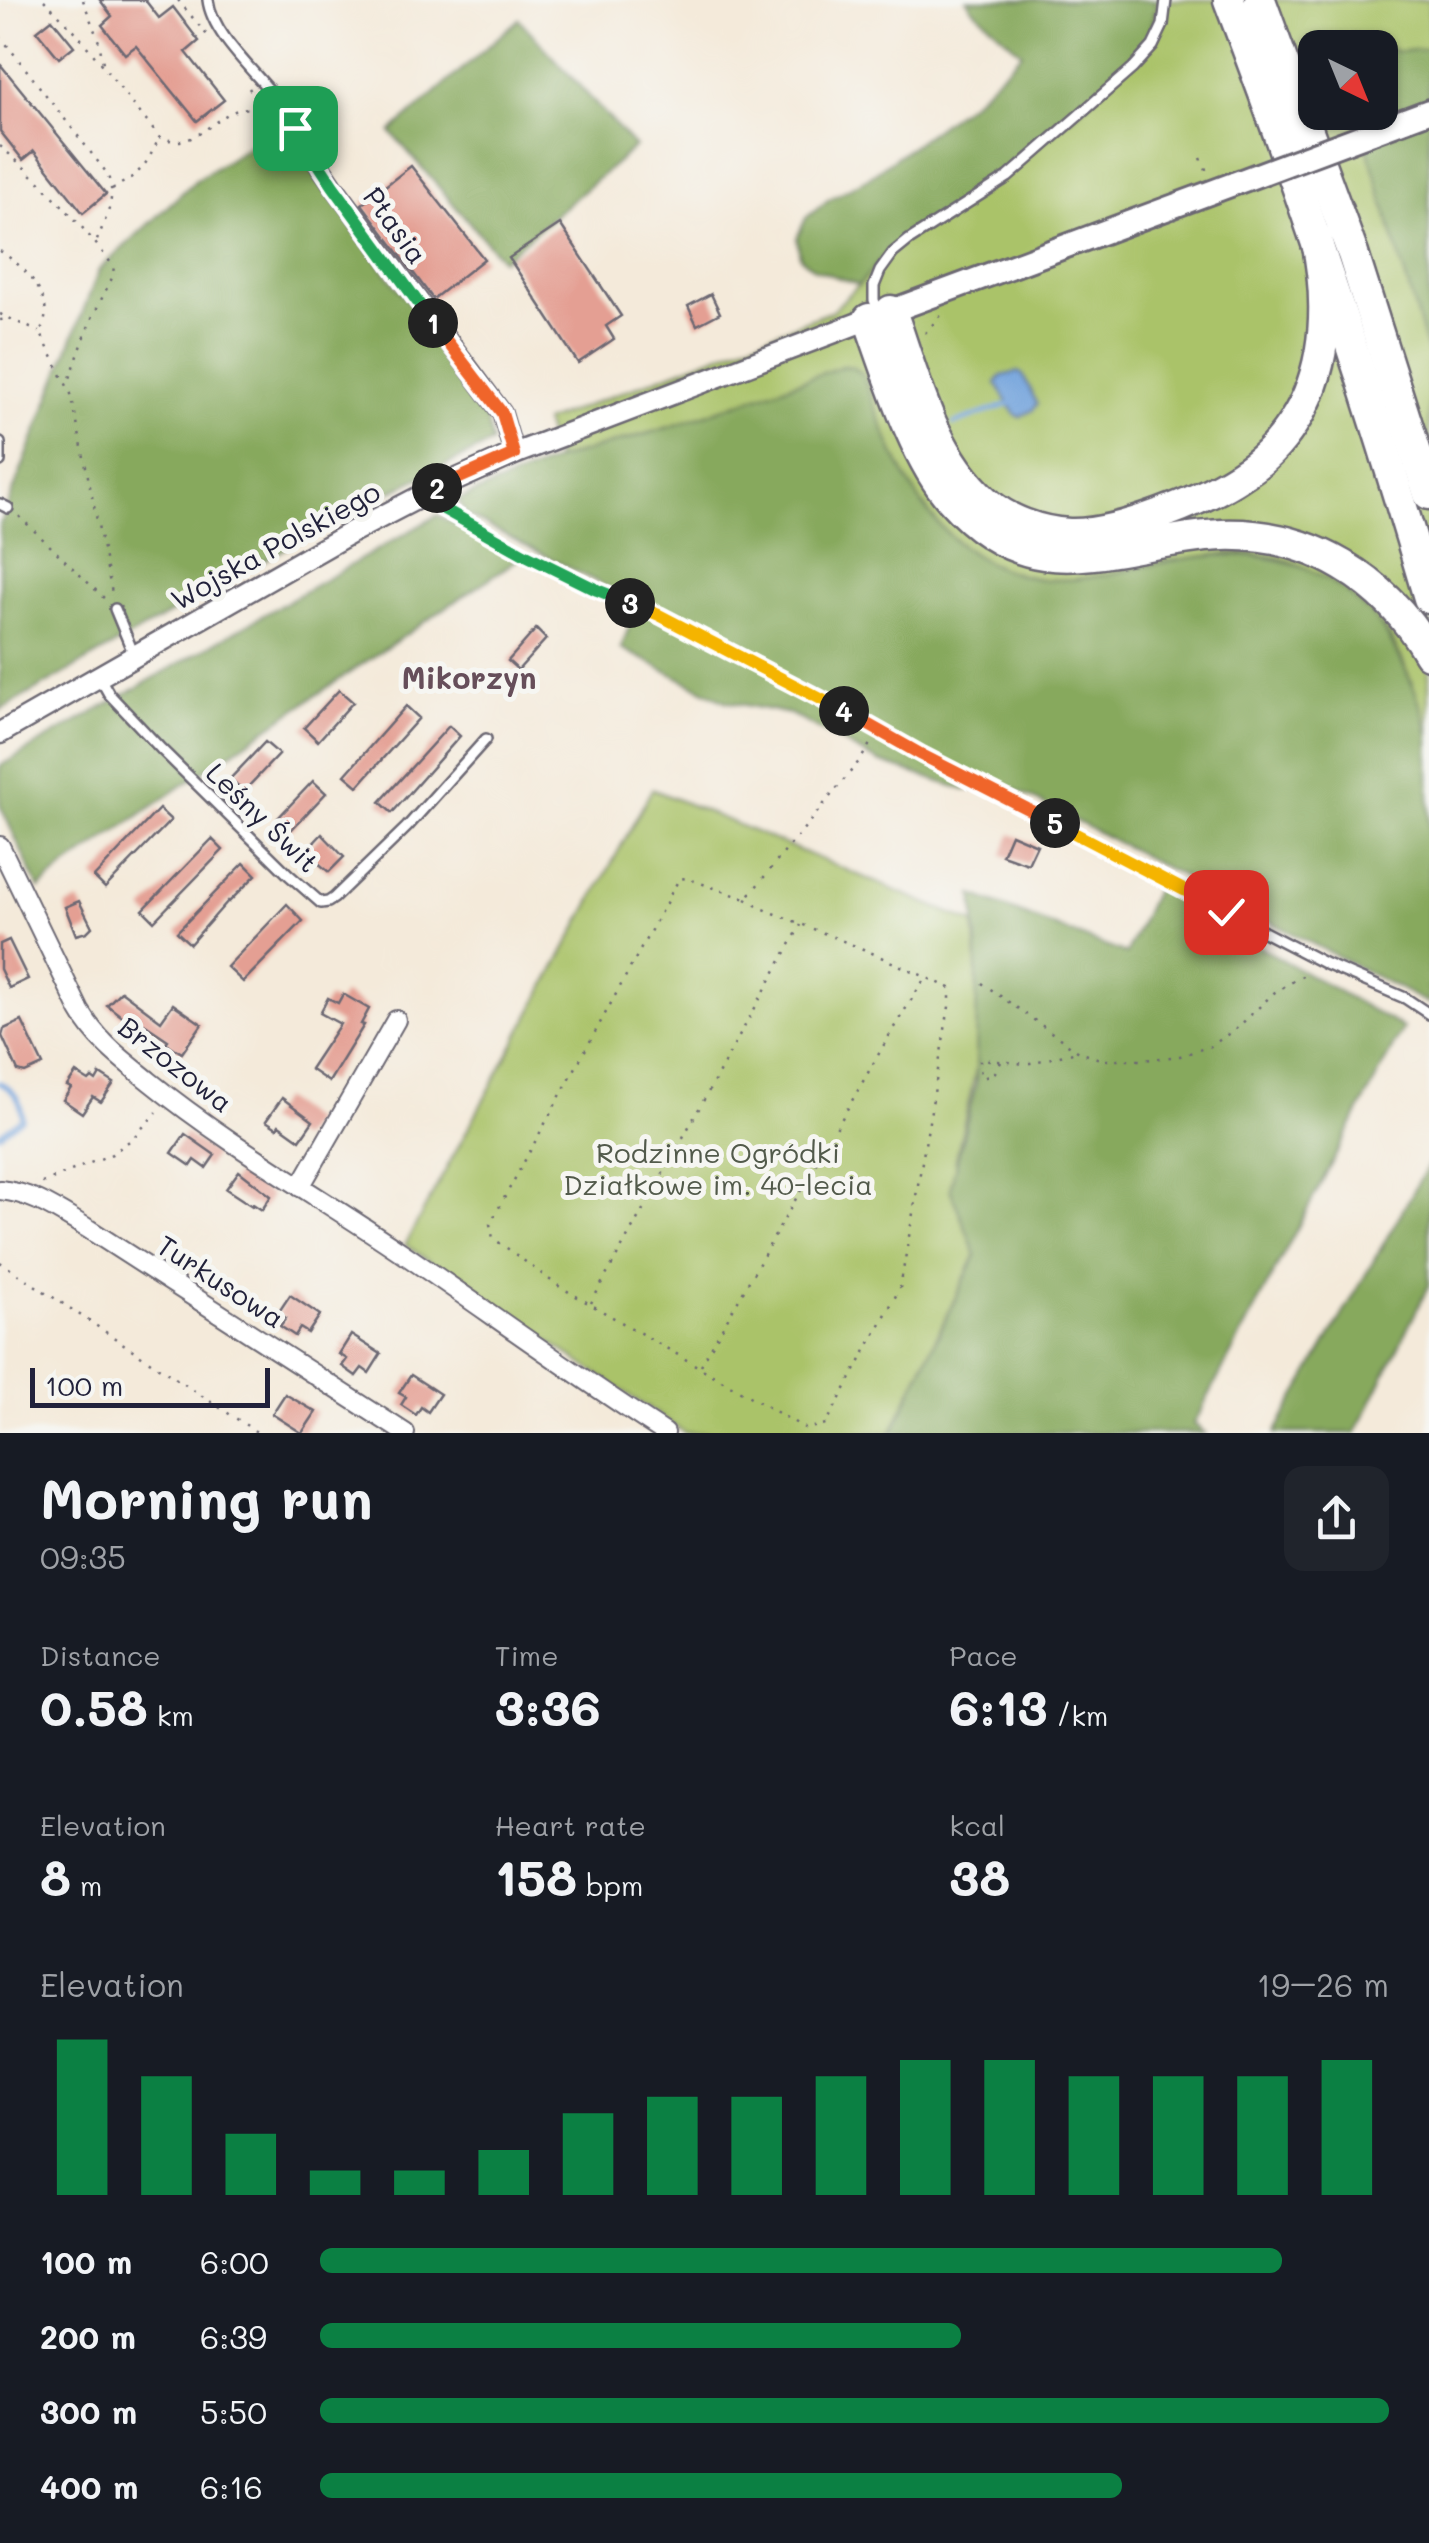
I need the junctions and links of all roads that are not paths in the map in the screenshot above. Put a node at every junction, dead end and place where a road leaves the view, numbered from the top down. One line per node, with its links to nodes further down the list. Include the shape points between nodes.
1 (208, 0): 8 (lane, via 227,39)
2 (1166, 0): 10 (lane, via 1153,46 1133,68 1008,177 893,252 874,286)
3 (1228, 0): 9 (highway)
4 (1260, 0): 6 (highway)
5 (1279, 0): 6 (highway)
6 (1285, 66): 15 (highway)
7 (1429, 111): 10 (main road, bridge)
8 (295, 128): 12 (street, Ptasia, via 502,413)
9 (1316, 237): 10 (highway, via 1324,300 1320,355 1305,403 1280,440 1221,487 1094,533 1055,532 987,504 951,460); 16 (highway)
10 (880, 315): 12 (street, Wojska Polskiego); 18 (highway, via 909,424 933,475 965,514 996,537 1035,552 1078,556 1222,536 1296,544 1375,587)
11 (0, 442): 13 (lane)
12 (514, 454): 14 (street, Wojska Polskiego)
13 (0, 461)
14 (431, 490): 19 (street, Wojska Polskiego); 26 (lane, via 440,507 524,554 659,615)
15 (1429, 494)
16 (1429, 598)
17 (115, 609): 19 (lane)
18 (1429, 654)
19 (134, 655): 20 (street, Wojska Polskiego)
20 (99, 676): 21 (street, Wojska Polskiego); 24 (lane, Leśny Świt, via 109,694)
21 (0, 733)
22 (486, 738): 24 (lane, Leśny Świt, via 328,902 286,878)
23 (248, 817): 24 (lane)
24 (240, 826)
25 (0, 846): 28 (street, Brzozowa, via 92,1032 176,1103)
26 (1429, 1014)
27 (396, 1020): 28 (street)
28 (300, 1187): 31 (street, Brzozowa)
29 (0, 1190): 30 (street, Turkusowa, via 36,1198 87,1228)
30 (405, 1433)
31 (665, 1433)

